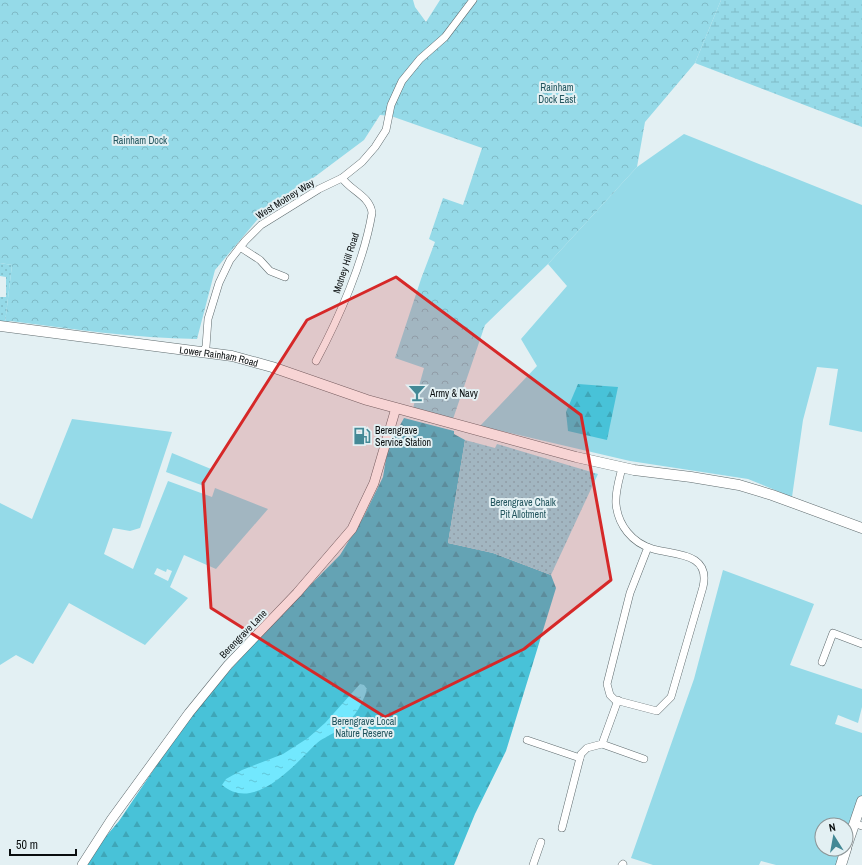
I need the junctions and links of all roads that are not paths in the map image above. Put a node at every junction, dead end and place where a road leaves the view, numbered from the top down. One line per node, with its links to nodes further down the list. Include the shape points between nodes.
1 (473, 0): 2 (street, West Motney Way, via 445,37 420,59 402,81 388,115 386,130 380,140 362,162)
2 (342, 178): 3 (street, West Motney Way, via 319,189 261,225); 7 (street, Motney Hill Road, via 368,202 372,214 348,292)
3 (240, 247): 4 (street, via 260,260 270,271); 6 (street, West Motney Way, via 230,260 219,283 208,318 206,347)
4 (286, 277)
5 (0, 326): 6 (main road, Lower Rainham Road)
6 (202, 352): 8 (main road, Lower Rainham Road, via 232,356 272,367)
7 (316, 361)
8 (396, 408): 9 (main road, Lower Rainham Road); 23 (street, Berengrave Lane, via 372,488 352,529 311,578 228,665 111,820)
9 (622, 468): 10 (main road, Lower Rainham Road, via 740,485); 11 (street, via 616,499 618,518 628,534)
10 (862, 528)
11 (648, 547): 14 (street, via 630,593 607,684 610,694); 14 (street, via 694,559 703,570 703,585 671,697 658,711)
12 (862, 644): 13 (street, via 833,633)
13 (822, 662)
14 (618, 700): 16 (street)
15 (526, 740): 17 (street)
16 (602, 744): 17 (street, via 587,748); 18 (street)
17 (580, 758): 21 (street)
18 (644, 759)
19 (862, 801): 20 (main road)
20 (858, 825)
21 (562, 828)
22 (541, 842): 24 (street)
23 (82, 865)
24 (533, 865)

